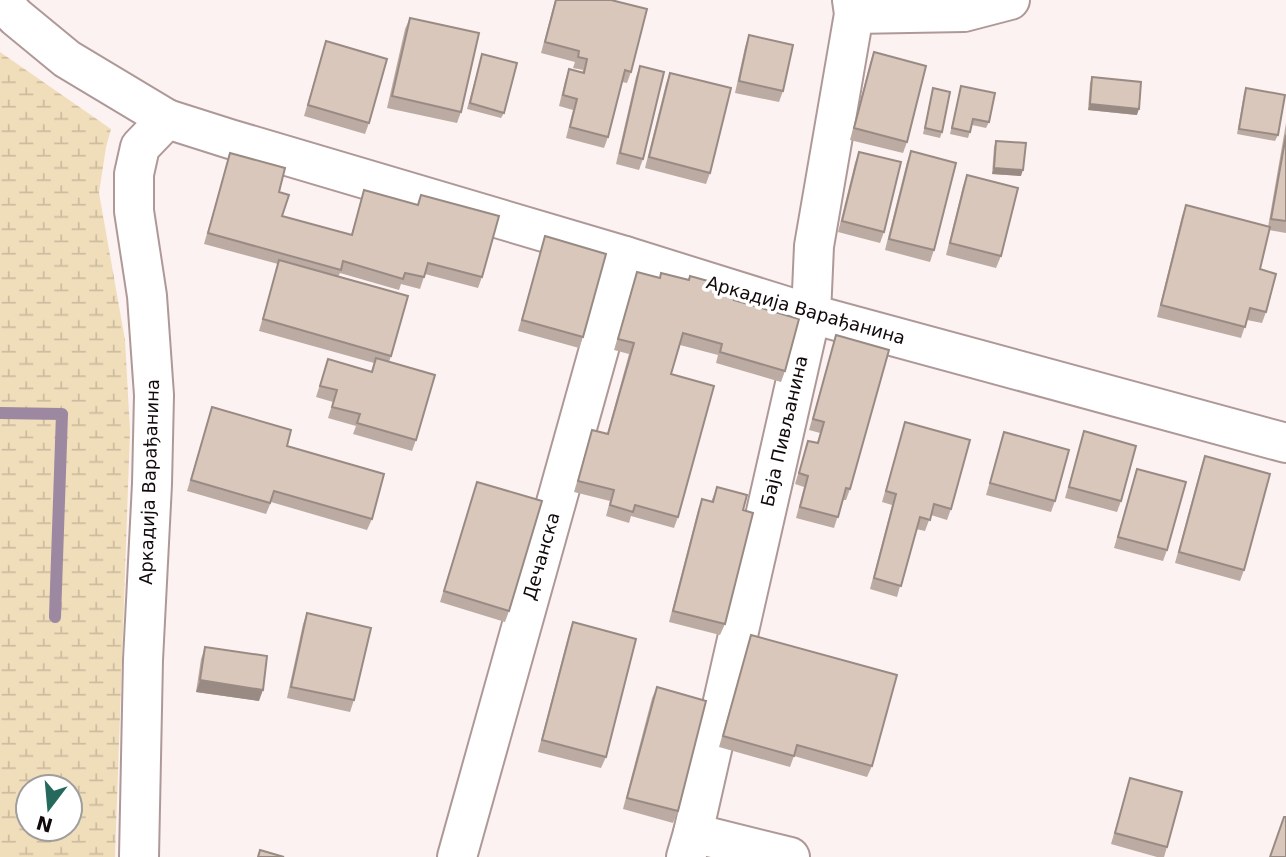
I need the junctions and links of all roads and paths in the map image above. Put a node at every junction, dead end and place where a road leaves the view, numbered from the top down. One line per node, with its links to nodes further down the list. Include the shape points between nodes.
1 (1010, 0): 2 (street, via 964,12)
2 (853, 7): 6 (street, Баја Пивљанина, via 814,246)
3 (8, 9): 4 (street, Аркадија Варађанина, via 67,59)
4 (167, 119): 5 (street, Аркадија Варађанина); 9 (street, Аркадија Варађанина, via 140,147 134,174 154,395)
5 (625, 256): 6 (street, Аркадија Варађанина); 10 (street, Дечанска)
6 (811, 314): 7 (street, Аркадија Варађанина); 8 (street, Баја Пивљанина)
7 (1286, 443)
8 (689, 845): 11 (street)
9 (139, 857)
10 (457, 857)
11 (790, 857)

